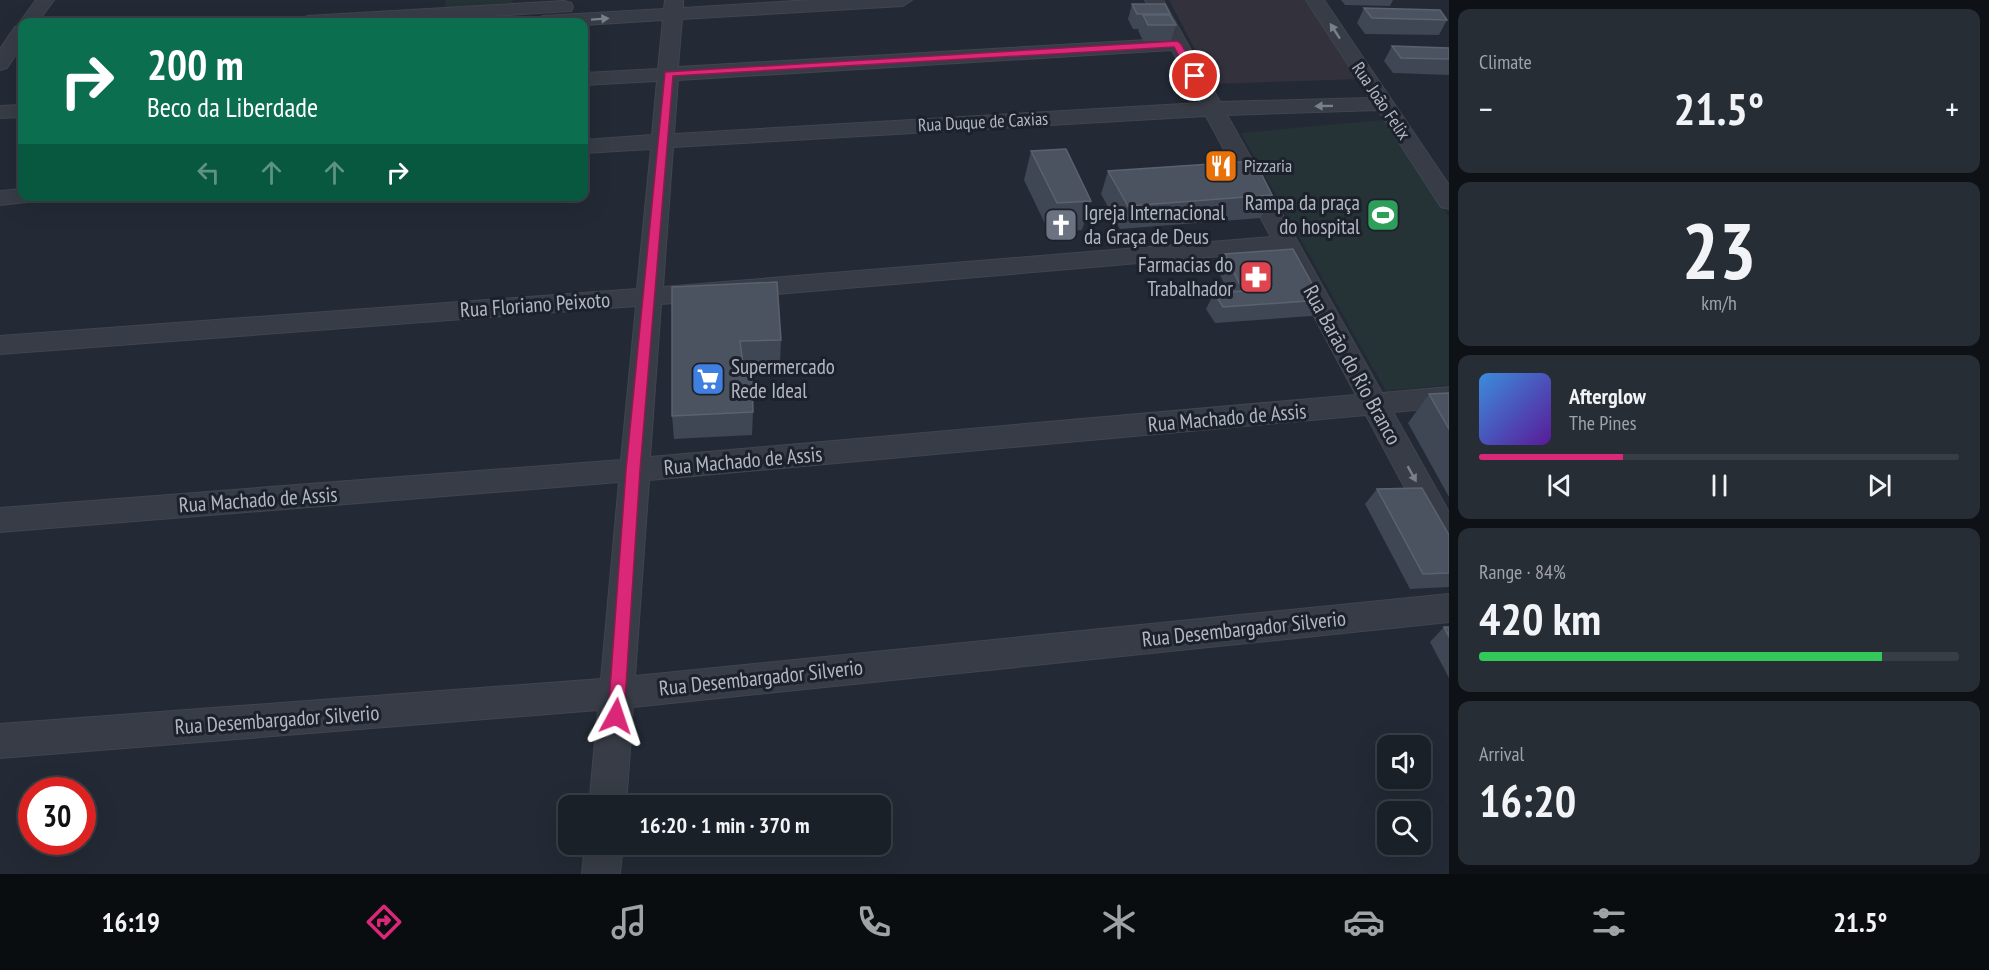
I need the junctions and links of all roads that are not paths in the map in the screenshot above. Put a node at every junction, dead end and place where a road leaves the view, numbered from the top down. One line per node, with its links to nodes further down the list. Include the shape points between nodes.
1 (45, 0): 7 (street)
2 (903, 0): 5 (street)
3 (1154, 0): 10 (street, Rua Barão do Rio Branco)
4 (1315, 0): 13 (street, Rua João Felix, one-way to 4)
5 (671, 5): 6 (street); 9 (street, one-way to 5); 11 (street)
6 (525, 10): 8 (street)
7 (32, 18)
8 (436, 18)
9 (572, 18)
10 (1177, 44): 11 (street); 16 (street, Rua Barão do Rio Branco)
11 (668, 74): 12 (street); 18 (street)
12 (588, 79)
13 (1382, 104): 16 (street, Rua Duque de Caxias, one-way to 16); 24 (street, Rua João Felix)
14 (18, 111): 15 (street)
15 (0, 112)
16 (1216, 113): 18 (street, Rua Duque de Caxias); 25 (street, Rua Barão do Rio Branco)
17 (588, 146): 18 (street, Rua Duque de Caxias)
18 (663, 148): 19 (street, Rua Duque de Caxias); 26 (street)
19 (588, 159)
20 (18, 181): 21 (street)
21 (0, 182)
22 (18, 197): 23 (street)
23 (0, 198)
24 (1449, 202)
25 (1285, 243): 26 (street, Rua Floriano Peixoto); 29 (street, Rua Barão do Rio Branco)
26 (648, 297): 27 (street, Rua Floriano Peixoto); 30 (street)
27 (0, 345)
28 (1449, 397): 29 (street, Rua Machado de Assis)
29 (1373, 405): 30 (street, Rua Machado de Assis); 32 (street, Rua Barão do Rio Branco, one-way to 32)
30 (633, 470): 31 (street, Rua Machado de Assis); 34 (street)
31 (0, 520)
32 (1449, 540)
33 (1449, 608): 34 (street, Rua Desembargador Silverio)
34 (618, 693): 35 (street, Rua Desembargador Silverio); 36 (street)
35 (0, 741)
36 (608, 795)
37 (603, 855): 38 (street)
38 (601, 874)

